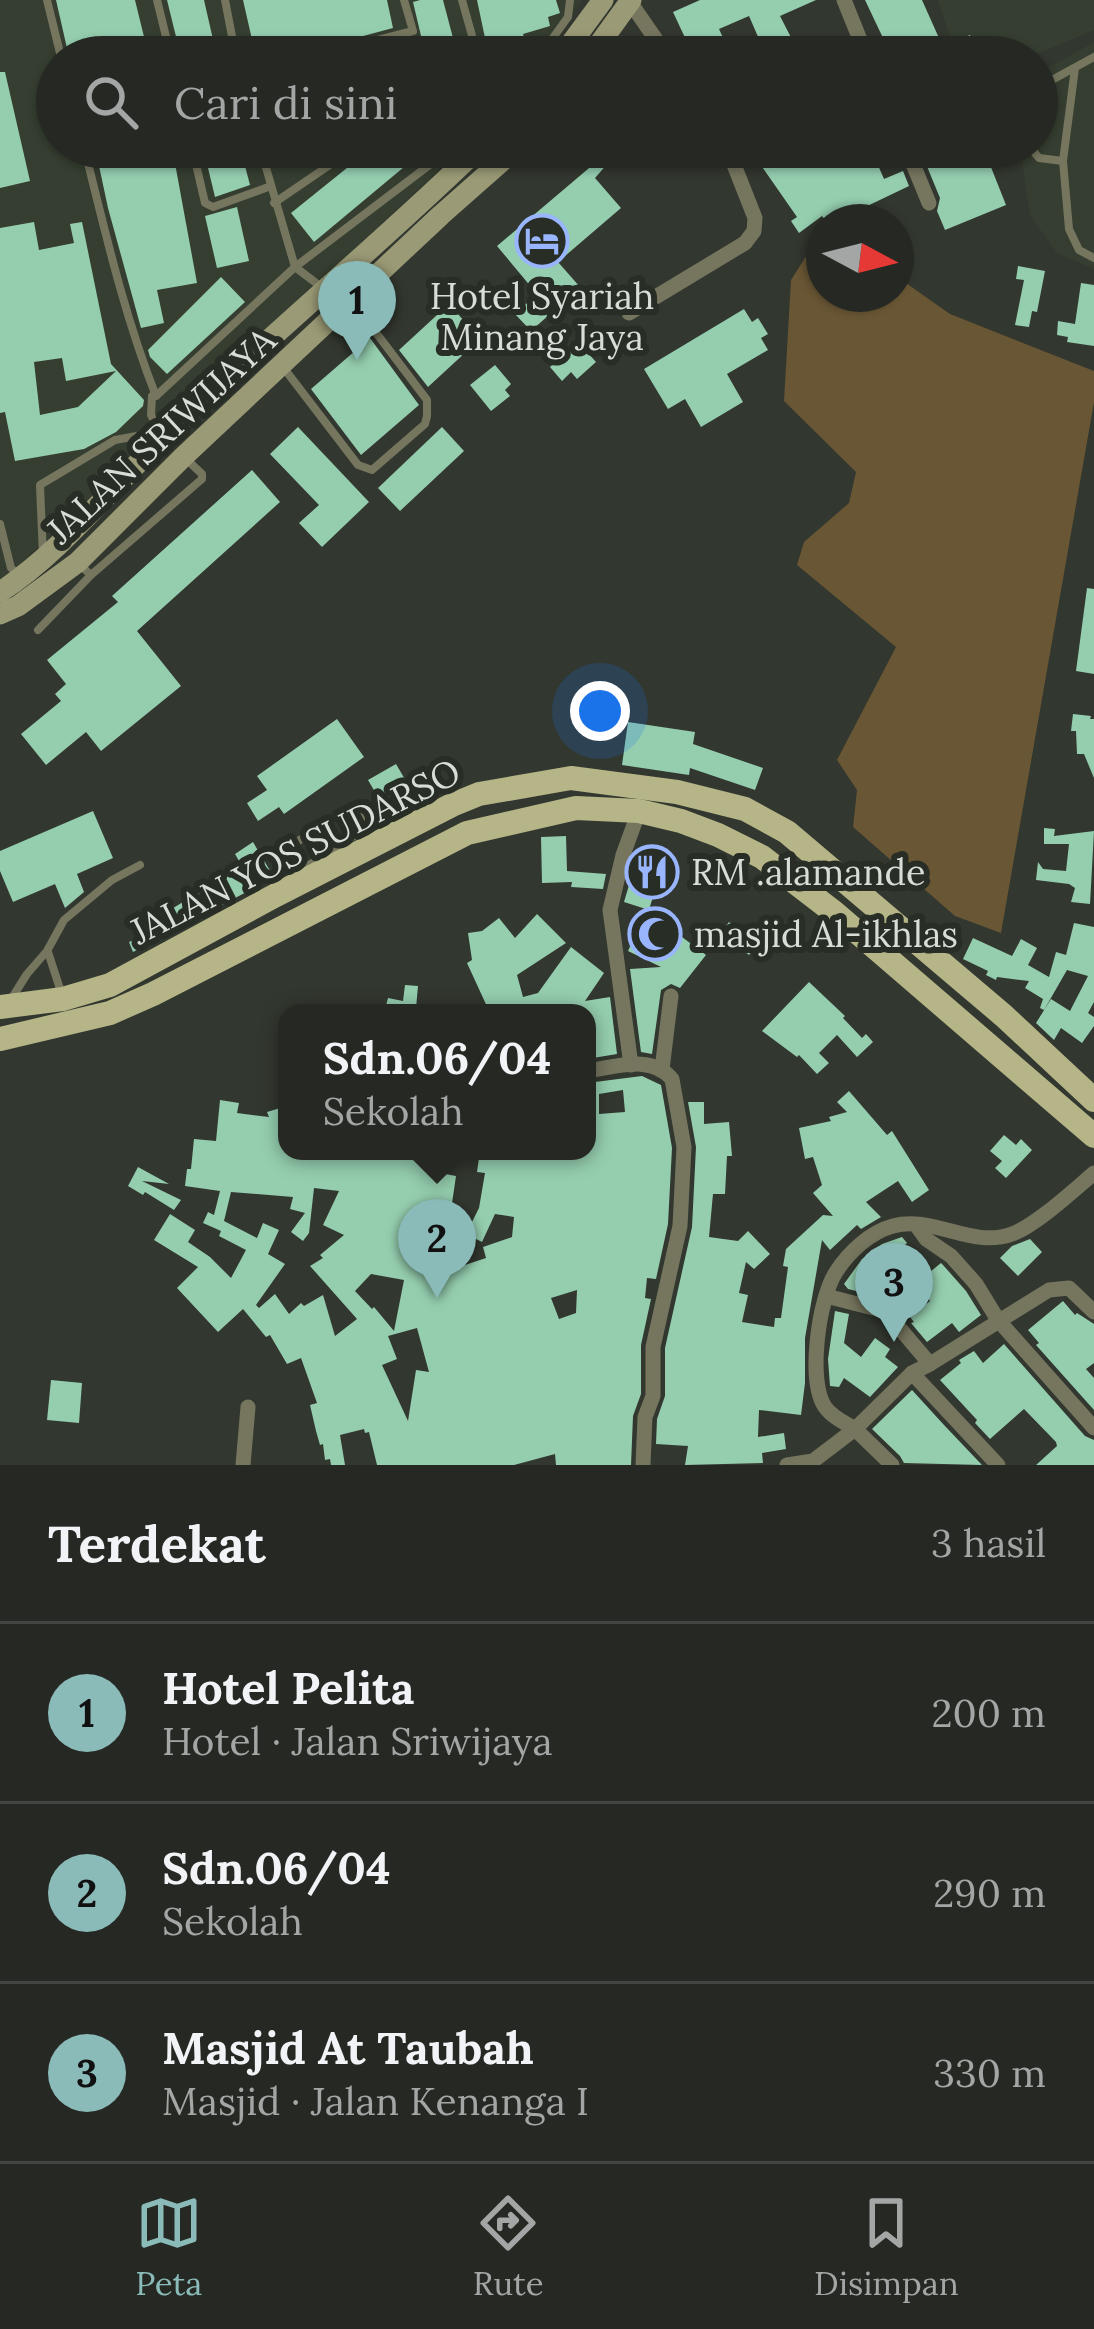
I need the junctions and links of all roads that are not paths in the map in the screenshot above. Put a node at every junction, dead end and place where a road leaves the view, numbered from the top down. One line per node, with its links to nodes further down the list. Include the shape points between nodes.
1 (46, 0): 10 (lane)
2 (157, 0): 11 (lane)
3 (225, 0): 12 (lane)
4 (404, 0): 13 (lane, via 412,31)
5 (462, 0): 14 (lane)
6 (570, 0): 15 (lane)
7 (603, 0): 16 (main road)
8 (844, 0): 19 (street)
9 (631, 1): 17 (main road); 18 (street)
10 (55, 36)
11 (166, 36)
12 (232, 36)
13 (390, 36)
14 (472, 36)
15 (554, 36)
16 (576, 36)
17 (605, 36)
18 (654, 36)
19 (859, 36)
20 (1094, 57): 21 (lane)
21 (1075, 68): 22 (lane); 24 (lane)
22 (1058, 77)
23 (1058, 160): 24 (lane)
24 (1063, 160): 39 (lane, via 1071,237)
25 (89, 168): 46 (lane)
26 (197, 168): 36 (lane, via 208,206)
27 (266, 168): 36 (lane)
28 (325, 168): 37 (lane)
29 (446, 168): 40 (lane)
30 (447, 168): 41 (main road, JALAN SRIWIJAYA)
31 (453, 168): 35 (main road)
32 (495, 168): 35 (main road, JALAN SRIWIJAYA)
33 (735, 168): 43 (street, via 754,231)
34 (914, 168): 38 (street)
35 (479, 182): 42 (main road, JALAN SRIWIJAYA)
36 (272, 186): 37 (lane)
37 (274, 202): 40 (lane)
38 (929, 203)
39 (1094, 258)
40 (295, 267): 41 (lane); 46 (lane)
41 (326, 290): 45 (main road, JALAN SRIWIJAYA)
42 (351, 300): 44 (main road, JALAN SRIWIJAYA); 44 (lane, via 427,400 424,424 366,469)
43 (629, 313)
44 (282, 366): 47 (main road, JALAN SRIWIJAYA)
45 (228, 379): 47 (main road); 48 (main road, JALAN SRIWIJAYA)
46 (156, 395): 48 (lane, via 151,415)
47 (248, 399): 51 (main road, JALAN SRIWIJAYA, via 183,457)
48 (159, 442): 50 (main road, JALAN SRIWIJAYA); 50 (lane, via 142,435 115,440 40,484)
49 (0, 524): 52 (lane)
50 (43, 558): 52 (main road, JALAN SRIWIJAYA)
51 (84, 569): 54 (main road, JALAN SRIWIJAYA); 55 (lane)
52 (21, 577): 53 (main road, JALAN SRIWIJAYA)
53 (0, 592)
54 (0, 614)
55 (38, 630)
56 (639, 812): 65 (main road, JALAN YOS SUDARSO, via 577,808 467,833 153,994); 66 (main road, JALAN YOS SUDARSO, via 681,820 761,857); 67 (street, via 610,910)
57 (284, 850): 59 (lane, via 355,805 368,827 271,889)
58 (140, 865): 60 (lane, via 64,920)
59 (276, 895): 62 (main road, JALAN YOS SUDARSO, via 110,986); 64 (main road, JALAN YOS SUDARSO, via 478,794 572,778 677,791 745,809 787,832)
60 (47, 951): 62 (lane); 63 (lane)
61 (671, 997): 68 (street)
62 (63, 999): 63 (main road, JALAN YOS SUDARSO)
63 (3, 1007)
64 (1019, 1031): 66 (main road); 70 (main road, JALAN YOS SUDARSO)
65 (0, 1040)
66 (996, 1053): 71 (main road, JALAN YOS SUDARSO)
67 (632, 1065): 68 (street); 69 (street)
68 (662, 1069): 84 (street, via 673,1079 684,1147 680,1226 653,1347)
69 (596, 1070)
70 (1094, 1100)
71 (1094, 1136)
72 (1094, 1173): 73 (street, via 1012,1234 968,1236)
73 (916, 1225): 74 (street, via 885,1228 858,1246); 76 (street, via 976,1284)
74 (826, 1296): 77 (street, via 885,1311); 81 (street, via 818,1393 827,1412)
75 (1094, 1312): 76 (street, via 1070,1288 1048,1291)
76 (998, 1320): 77 (street); 80 (street)
77 (931, 1364): 78 (street)
78 (912, 1372): 81 (street); 87 (street)
79 (248, 1407): 83 (street)
80 (1094, 1428)
81 (855, 1429): 82 (street); 86 (street)
82 (813, 1463): 85 (street)
83 (243, 1465)
84 (643, 1465)
85 (787, 1465)
86 (892, 1465)
87 (998, 1465)

